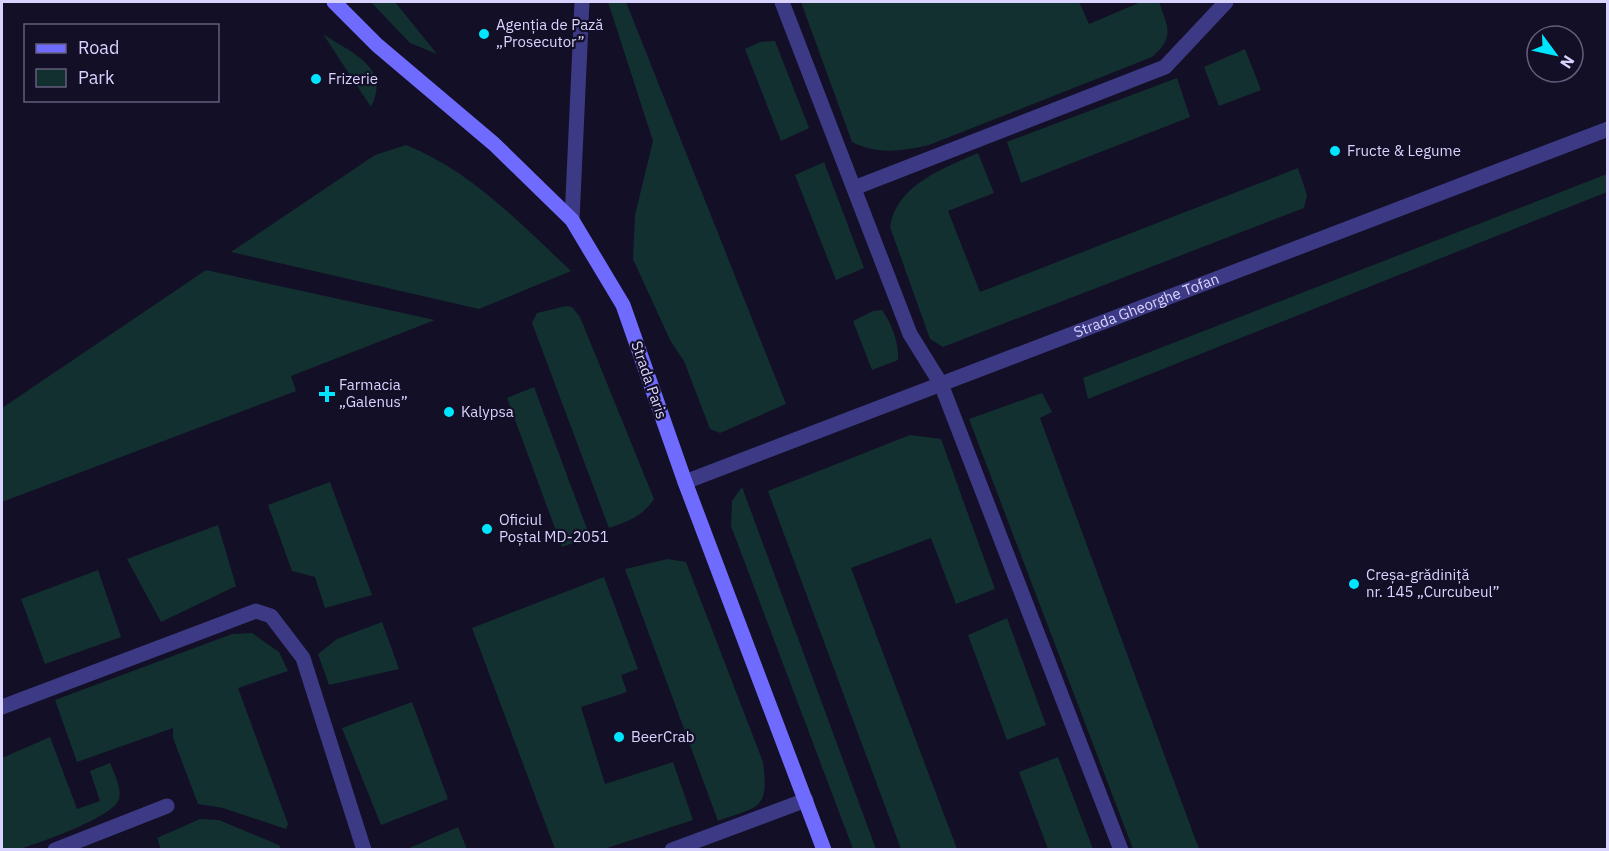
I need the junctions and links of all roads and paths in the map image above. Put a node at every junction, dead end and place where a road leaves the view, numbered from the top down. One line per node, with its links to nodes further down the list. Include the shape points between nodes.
1 (334, 2): 7 (street, Strada Paris, via 377,45 494,144)
2 (582, 2): 7 (street)
3 (782, 2): 6 (street)
4 (1226, 2): 6 (street, via 1165,67)
5 (1608, 129): 8 (street, Strada Gheorghe Tofan)
6 (854, 188): 8 (street, via 910,334)
7 (572, 220): 9 (street, Strada Paris, via 623,305)
8 (941, 384): 9 (street, Strada Gheorghe Tofan); 17 (street)
9 (685, 482): 11 (street, Strada Paris)
10 (2, 707): 14 (street, via 256,612 271,616 303,658)
11 (806, 800): 15 (street); 16 (street, Strada Paris)
12 (167, 806): 13 (street)
13 (55, 849)
14 (364, 849)
15 (672, 849)
16 (824, 849)
17 (1120, 849)

